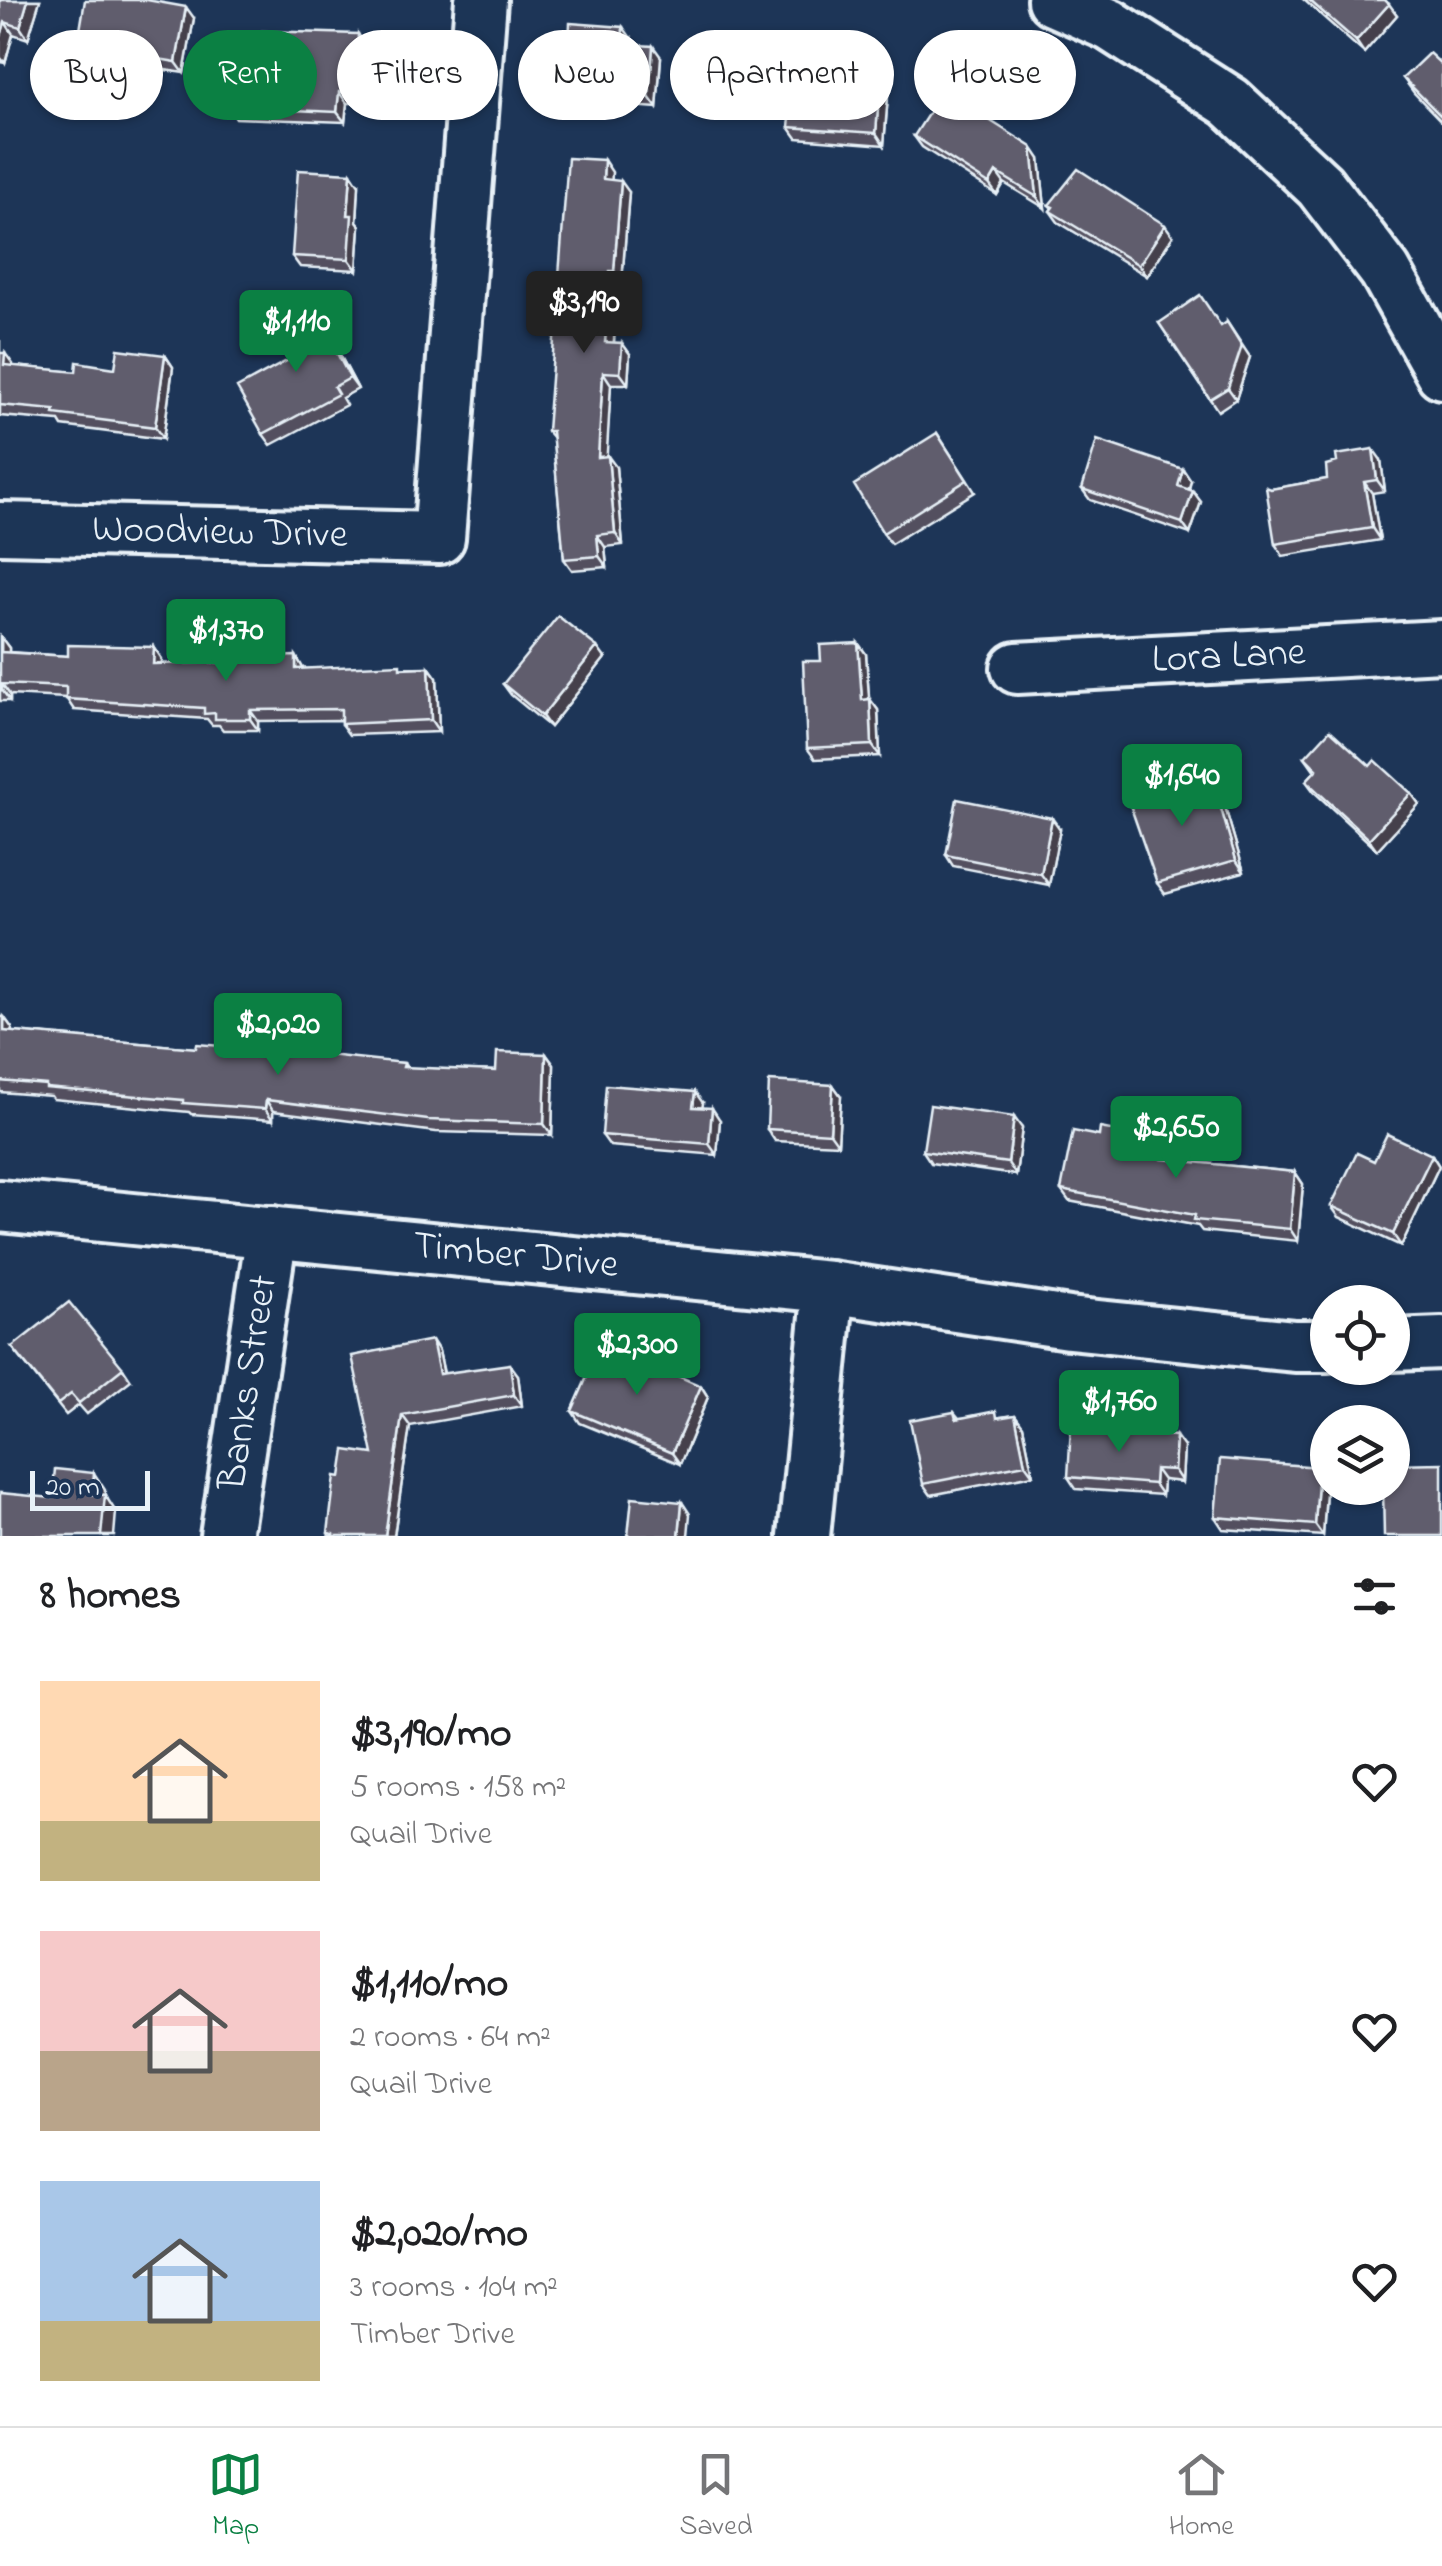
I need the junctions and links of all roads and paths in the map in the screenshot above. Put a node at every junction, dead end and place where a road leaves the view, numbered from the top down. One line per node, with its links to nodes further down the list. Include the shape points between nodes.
1 (481, 0): 4 (street, Woodview Drive, via 439,538)
2 (1052, 0): 3 (street, via 1110,26 1230,102 1320,186 1385,271)
3 (1442, 374)
4 (0, 528)
5 (1442, 646): 6 (street, Lora Lane)
6 (1017, 668)
7 (0, 1206): 8 (street, Timber Drive)
8 (272, 1232): 9 (street, Timber Drive); 13 (street, Banks Street)
9 (829, 1286): 12 (street, Timber Drive, via 1069,1323); 14 (street)
10 (1442, 1343): 11 (street)
11 (1410, 1345)
12 (1310, 1346)
13 (226, 1536)
14 (804, 1536)

